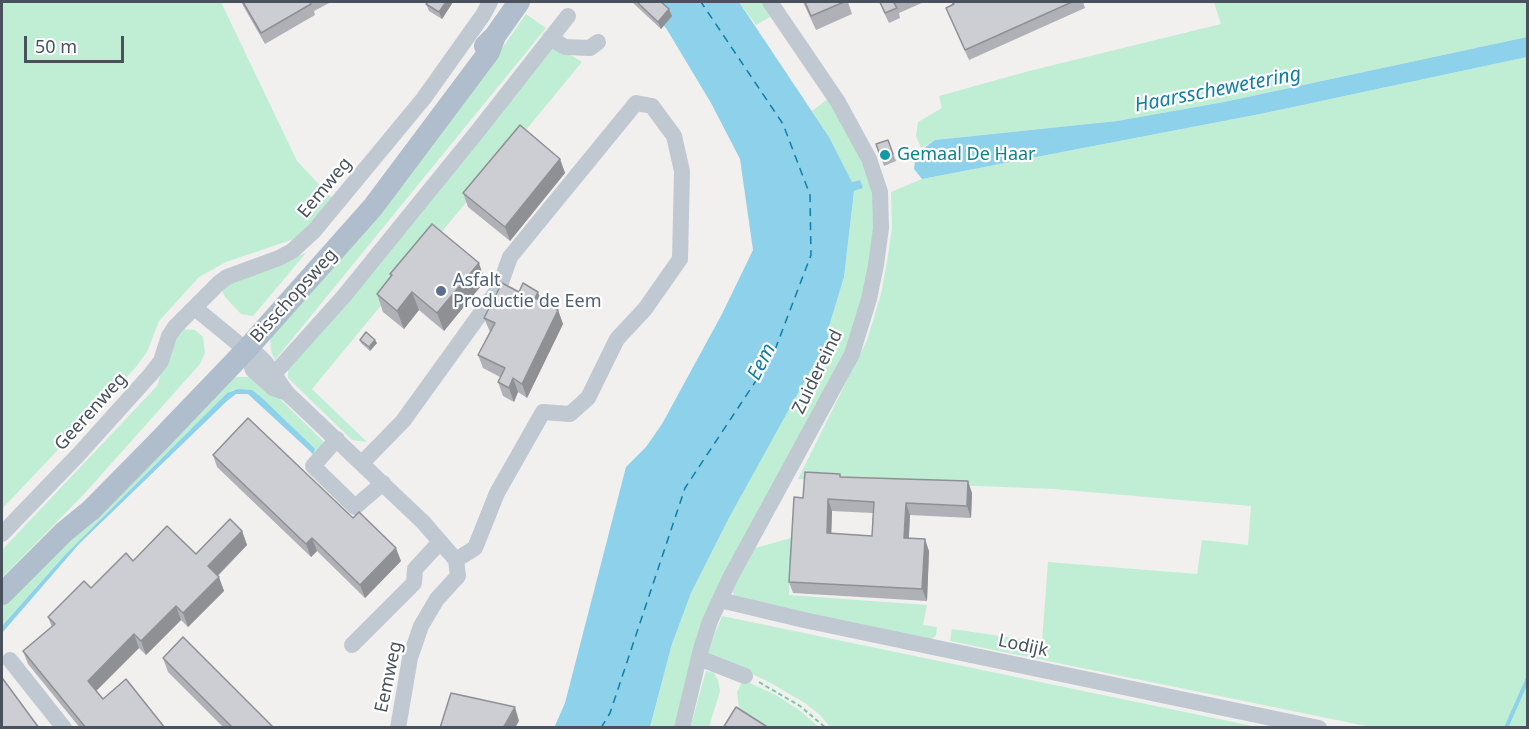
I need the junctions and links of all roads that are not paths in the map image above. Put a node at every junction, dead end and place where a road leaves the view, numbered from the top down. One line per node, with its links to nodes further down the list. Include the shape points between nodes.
1 (490, 2): 7 (street, Eemweg, via 424,98 314,231 279,258 227,277)
2 (519, 2): 8 (main road, Bisschopsweg, via 495,36 489,52 374,207)
3 (770, 2): 18 (street, Zuidereind, via 838,102 869,159 880,192 881,228 869,299 852,354)
4 (568, 16): 5 (street)
5 (550, 38): 6 (street, via 565,47 590,48); 9 (street, via 351,287)
6 (598, 42)
7 (195, 308): 8 (street); 14 (street, Geerenweg, via 174,327 152,374)
8 (240, 346): 9 (street, via 259,356); 10 (street, via 253,370 273,388); 17 (main road, Bisschopsweg, via 132,451 64,532)
9 (274, 374): 10 (street)
10 (287, 393): 11 (street)
11 (337, 439): 12 (street); 13 (street, via 314,466 356,507)
12 (362, 463): 13 (street); 16 (street, via 403,421 499,288 510,257 636,103 652,105 675,136 682,171 680,259 645,309 617,339 588,398 570,414 543,411 497,493 475,548)
13 (382, 483): 15 (street)
14 (2, 534)
15 (440, 542): 16 (street); 19 (street, via 415,570 414,583)
16 (456, 560): 24 (street, Eemweg, via 458,576 437,599 421,626 410,658)
17 (2, 594)
18 (720, 600): 20 (street, Zuidereind); 26 (street, Lodijk)
19 (352, 645)
20 (699, 658): 22 (street); 25 (street, Zuidereind)
21 (10, 660): 23 (street)
22 (746, 676)
23 (64, 728)
24 (398, 728)
25 (681, 728)
26 (1319, 728)

